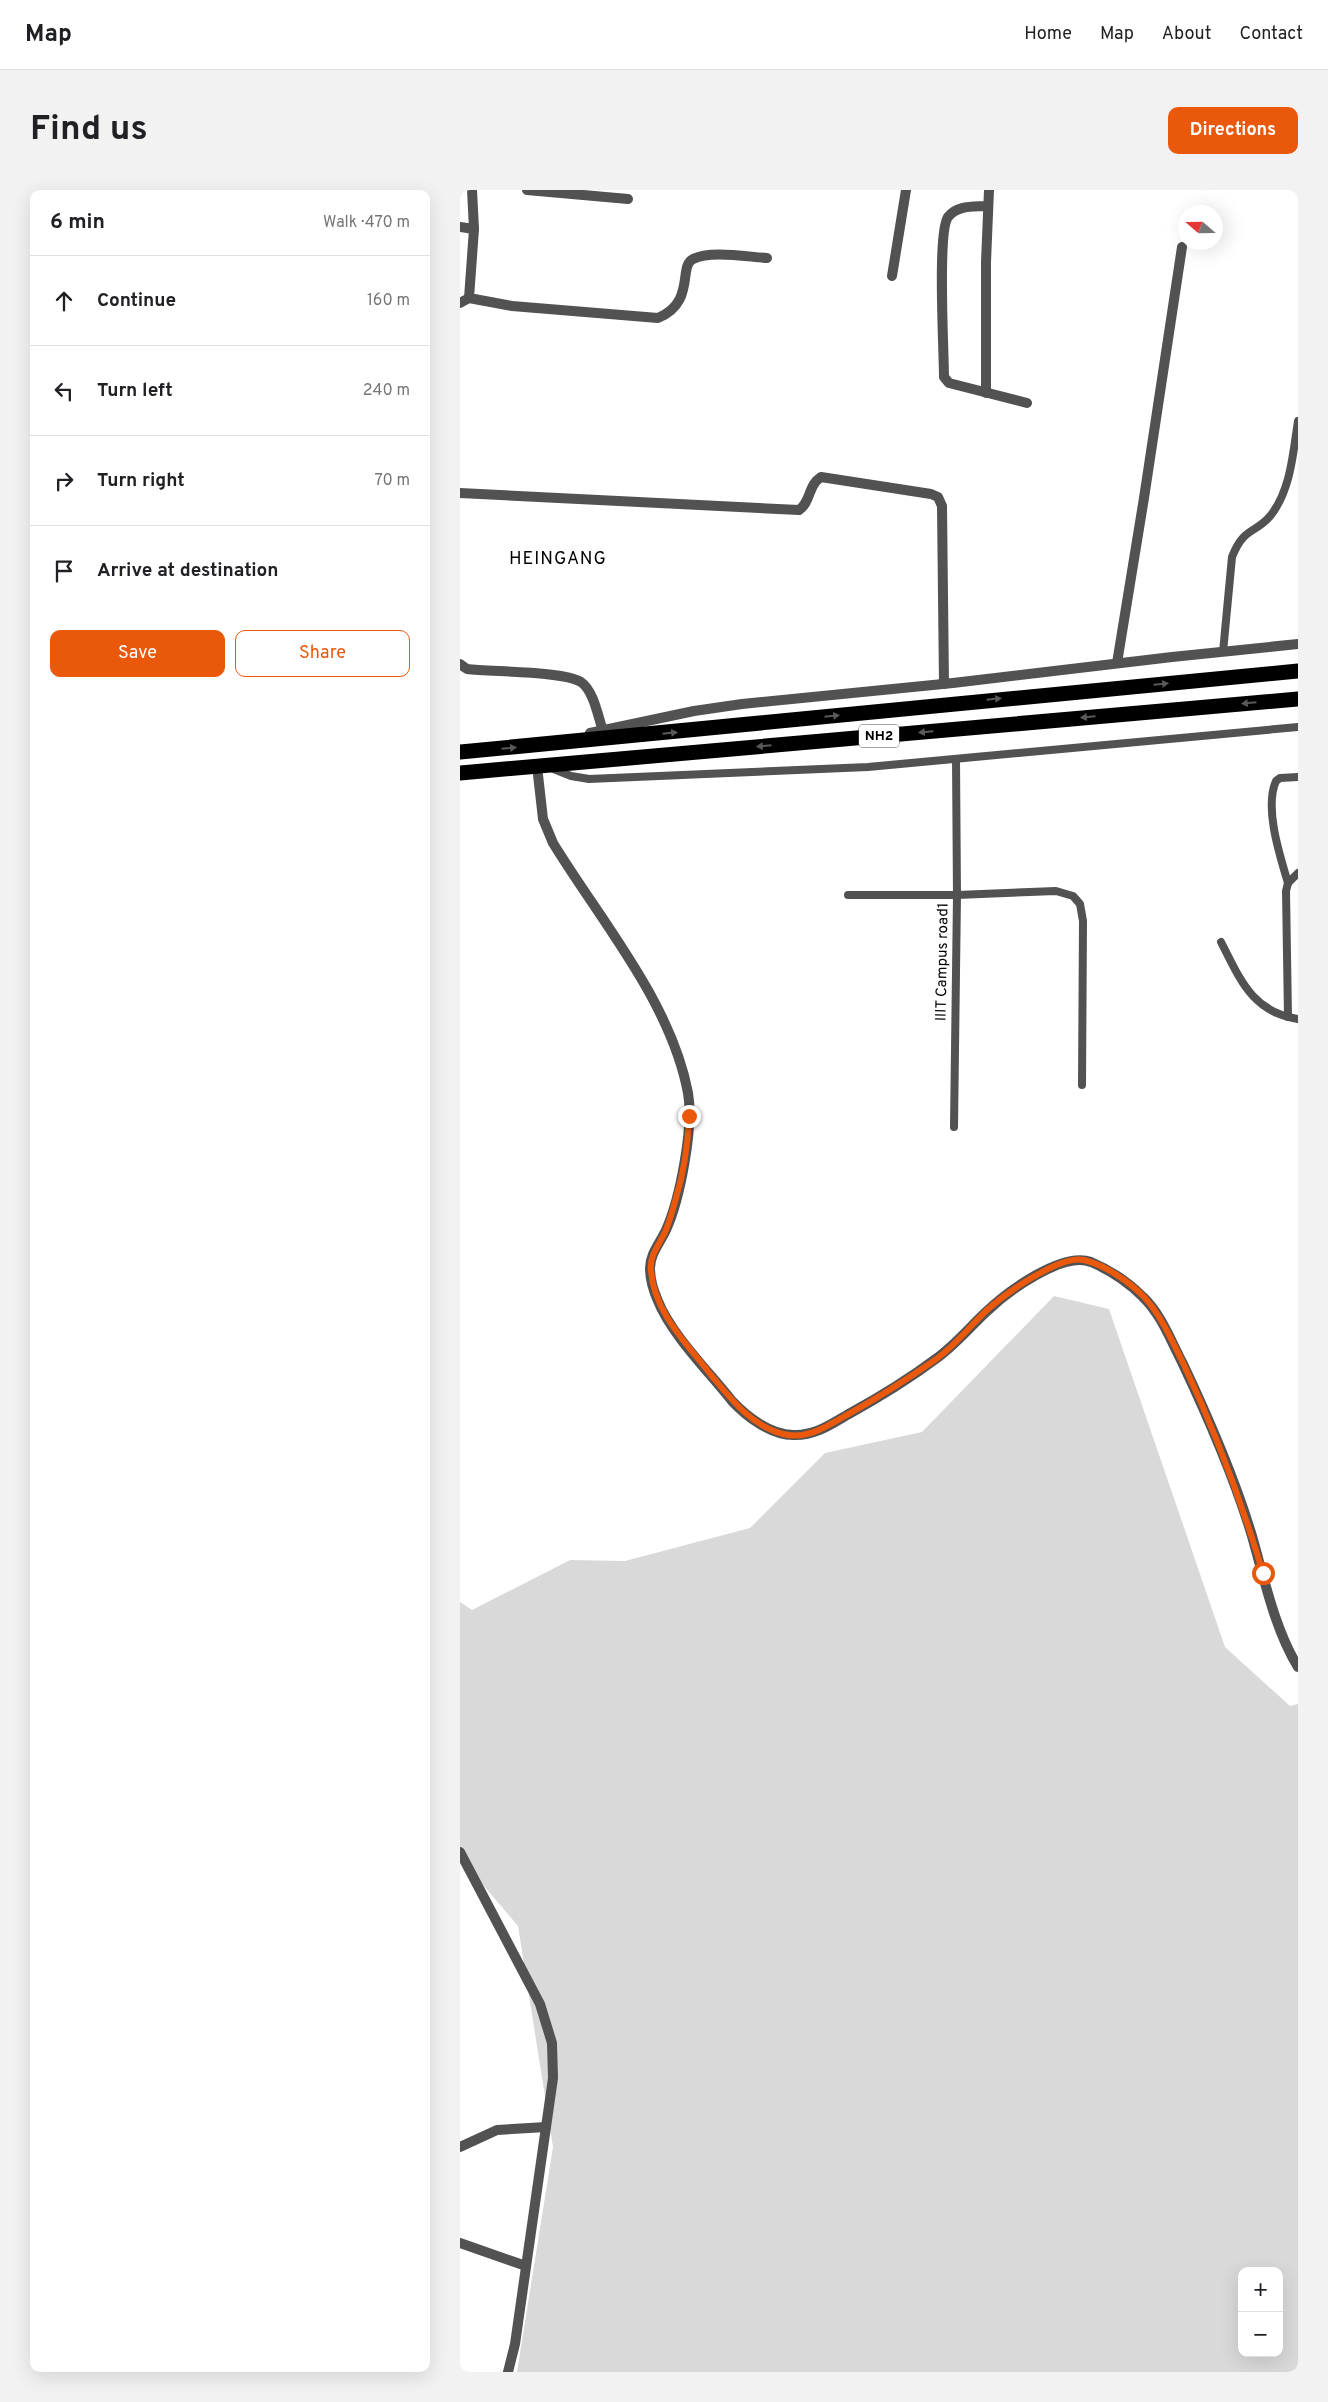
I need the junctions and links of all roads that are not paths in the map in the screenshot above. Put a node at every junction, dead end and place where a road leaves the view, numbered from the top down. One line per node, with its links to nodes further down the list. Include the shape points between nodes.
1 (472, 190): 8 (street)
2 (527, 190): 5 (street)
3 (906, 190): 11 (street)
4 (989, 190): 6 (street)
5 (628, 199)
6 (987, 206): 13 (street); 13 (street, via 958,209 952,213 946,219 943,243 944,377 949,384)
7 (460, 227): 8 (street)
8 (474, 229): 12 (street)
9 (1182, 250): 19 (street)
10 (767, 258): 12 (street, via 704,255 692,259 688,264 681,299 658,318)
11 (892, 276)
12 (465, 301)
13 (986, 393): 14 (street)
14 (1027, 403)
15 (1298, 422): 18 (lane, via 1280,501 1270,516 1247,532 1232,557)
16 (460, 493): 22 (street, via 799,510 804,506 814,482 821,477 932,494 938,497 942,506)
17 (1298, 644): 18 (street)
18 (1223, 652): 19 (street)
19 (1117, 663): 22 (street)
20 (460, 664): 25 (street, via 467,669 539,674 581,682 588,690)
21 (1298, 671): 26 (highway, NH2, one-way to 21)
22 (944, 684): 25 (street, via 742,704)
23 (1298, 698): 29 (highway, NH2, one-way to 29)
24 (1298, 727): 28 (lane)
25 (603, 731): 26 (street)
26 (532, 746): 27 (highway, NH2, one-way to 26)
27 (460, 752)
28 (956, 759): 29 (lane, via 868,767 589,779); 35 (lane)
29 (541, 766): 30 (highway, NH2); 41 (street, via 543,819 553,843 639,976 680,1061 689,1096 684,1161 677,1196 650,1269 658,1302 672,1327 732,1401 742,1411 783,1434 800,1435 821,1430 936,1359 1001,1298 1032,1279 1053,1267 1079,1259 1100,1266 1144,1298 1178,1355 1212,1424 1245,1512 1286,1644)
30 (460, 773)
31 (1298, 777): 33 (lane, via 1280,778 1272,796 1277,847)
32 (1298, 873): 33 (lane)
33 (1288, 883): 37 (lane, via 1285,910)
34 (848, 895): 35 (lane)
35 (957, 895): 39 (lane, IIIT Campus road1, via 1056,891 1065,892 1080,904 1084,921); 40 (lane, IIIT Campus road1)
36 (1221, 942): 37 (lane, via 1241,982 1254,999)
37 (1288, 1017): 38 (lane)
38 (1298, 1019)
39 (1082, 1085)
40 (954, 1127)
41 (1298, 1667)
42 (460, 1852): 43 (street, via 540,2004 552,2044 553,2078)
43 (546, 2127): 44 (street, via 497,2130); 46 (street)
44 (460, 2147)
45 (460, 2243): 46 (street)
46 (526, 2266): 47 (street)
47 (508, 2372)

